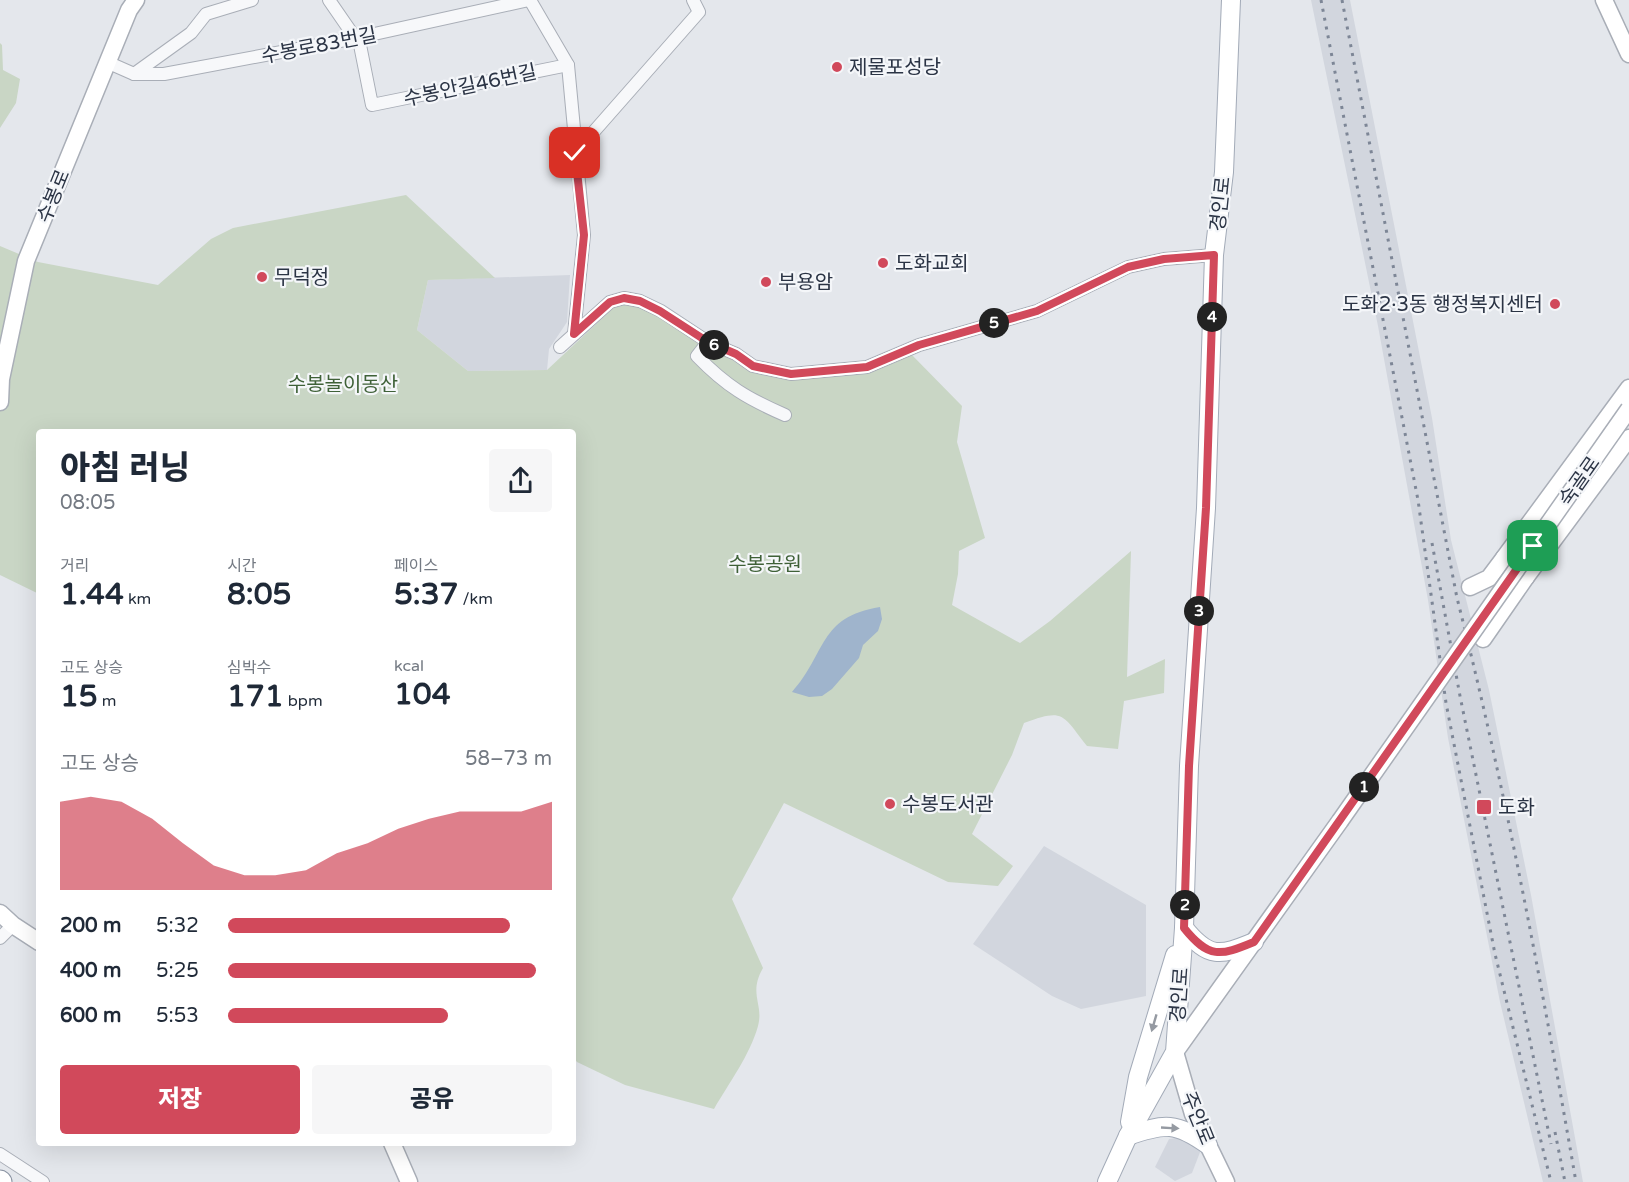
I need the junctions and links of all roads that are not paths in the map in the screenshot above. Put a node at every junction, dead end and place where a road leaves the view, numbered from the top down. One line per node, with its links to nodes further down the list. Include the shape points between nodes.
1 (136, 0): 10 (main road, 수봉로)
2 (252, 0): 12 (street, via 206,14 191,33)
3 (329, 0): 8 (street)
4 (529, 0): 8 (street, 수봉로83번길); 11 (street)
5 (693, 0): 13 (street, via 699,12)
6 (1231, 0): 14 (main road, 경인로, via 1224,172)
7 (1604, 0): 9 (main road)
8 (356, 38): 11 (street, 수봉안길46번길, via 372,105); 12 (street, 수봉로83번길, via 164,74)
9 (1629, 54)
10 (109, 63): 12 (street, 수봉로83번길); 19 (main road, 수봉로, via 26,261)
11 (568, 65): 13 (street)
12 (134, 74)
13 (575, 153): 15 (street, via 584,235)
14 (1214, 255): 16 (street, via 1128,267 1037,311 919,345 867,367 791,374 753,366); 29 (main road, 경인로, via 1206,508 1189,766)
15 (574, 334): 16 (street, via 610,302 624,298 660,311); 17 (street)
16 (708, 342): 21 (street, via 698,356 722,382)
17 (560, 347)
18 (1629, 388): 23 (main road)
19 (0, 402)
20 (1629, 409): 32 (main road, 숙골로, bridge)
21 (785, 415)
22 (1629, 438): 24 (main road)
23 (1504, 558): 24 (main road); 25 (main road, via 1489,578)
24 (1527, 577): 26 (main road)
25 (1470, 587)
26 (1483, 639)
27 (0, 913): 28 (main road)
28 (13, 925): 30 (street); 31 (main road)
29 (1184, 928): 32 (main road, via 1197,944 1212,952 1225,954); 33 (main road, 경인로); 34 (main road, one-way to 34, via 1138,1077)
30 (0, 938)
31 (36, 940)
32 (1254, 942): 33 (main road, 숙골로)
33 (1175, 1052): 34 (main road, 경인로); 35 (main road, 주안로, via 1193,1114)
34 (1128, 1136): 35 (main road, one-way to 35, via 1153,1127 1172,1127 1185,1129); 38 (main road, 경인로)
35 (1208, 1145): 41 (main road, 주안로)
36 (393, 1146): 40 (main road)
37 (0, 1154): 39 (street)
38 (1112, 1179)
39 (43, 1182)
40 (409, 1182)
41 (1226, 1182)

